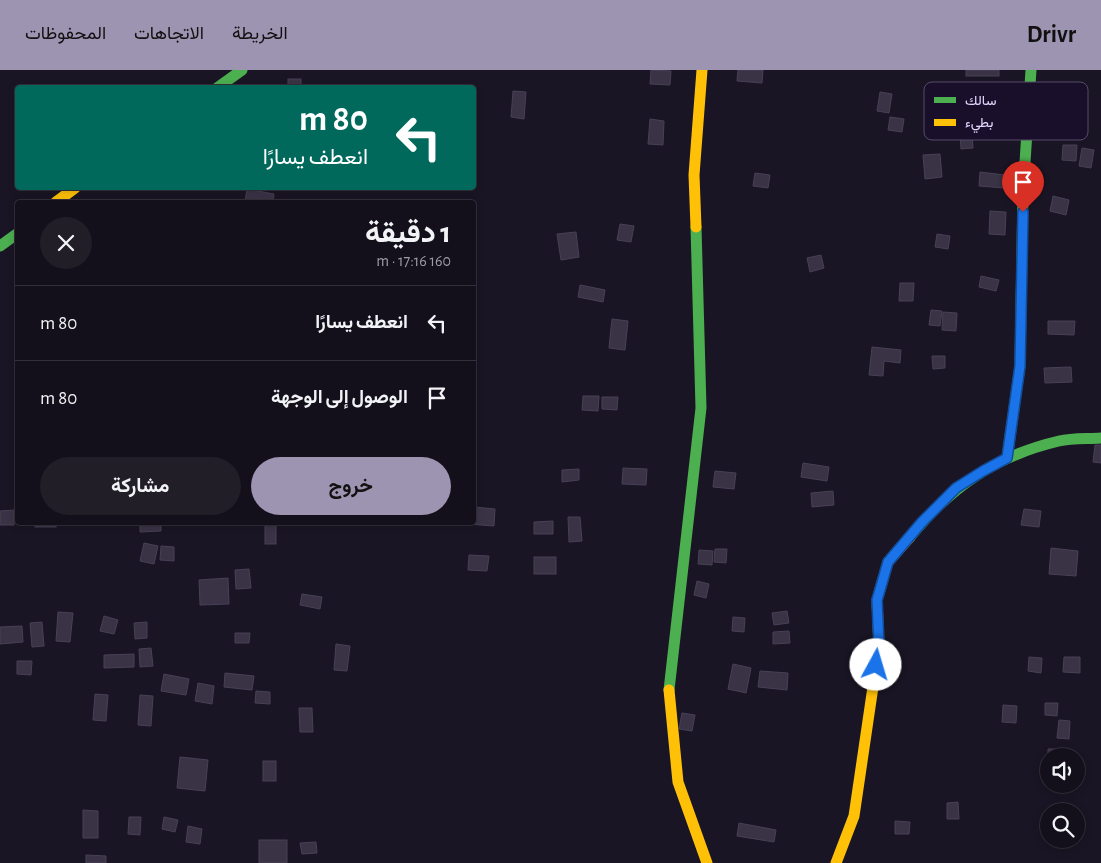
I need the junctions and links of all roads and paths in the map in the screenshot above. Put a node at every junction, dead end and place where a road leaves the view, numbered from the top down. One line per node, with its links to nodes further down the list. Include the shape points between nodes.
1 (242, 70): 3 (street)
2 (702, 70): 11 (street, via 694,175 700,408 669,693 678,782)
3 (221, 85)
4 (1026, 140): 10 (street, via 1020,366)
5 (72, 190): 6 (street)
6 (59, 200)
7 (15, 235): 8 (street)
8 (0, 246)
9 (1101, 438): 10 (street, via 1060,441)
10 (1007, 458): 12 (street, via 956,488 888,562 877,600 879,646 854,816)
11 (707, 863)
12 (836, 863)

